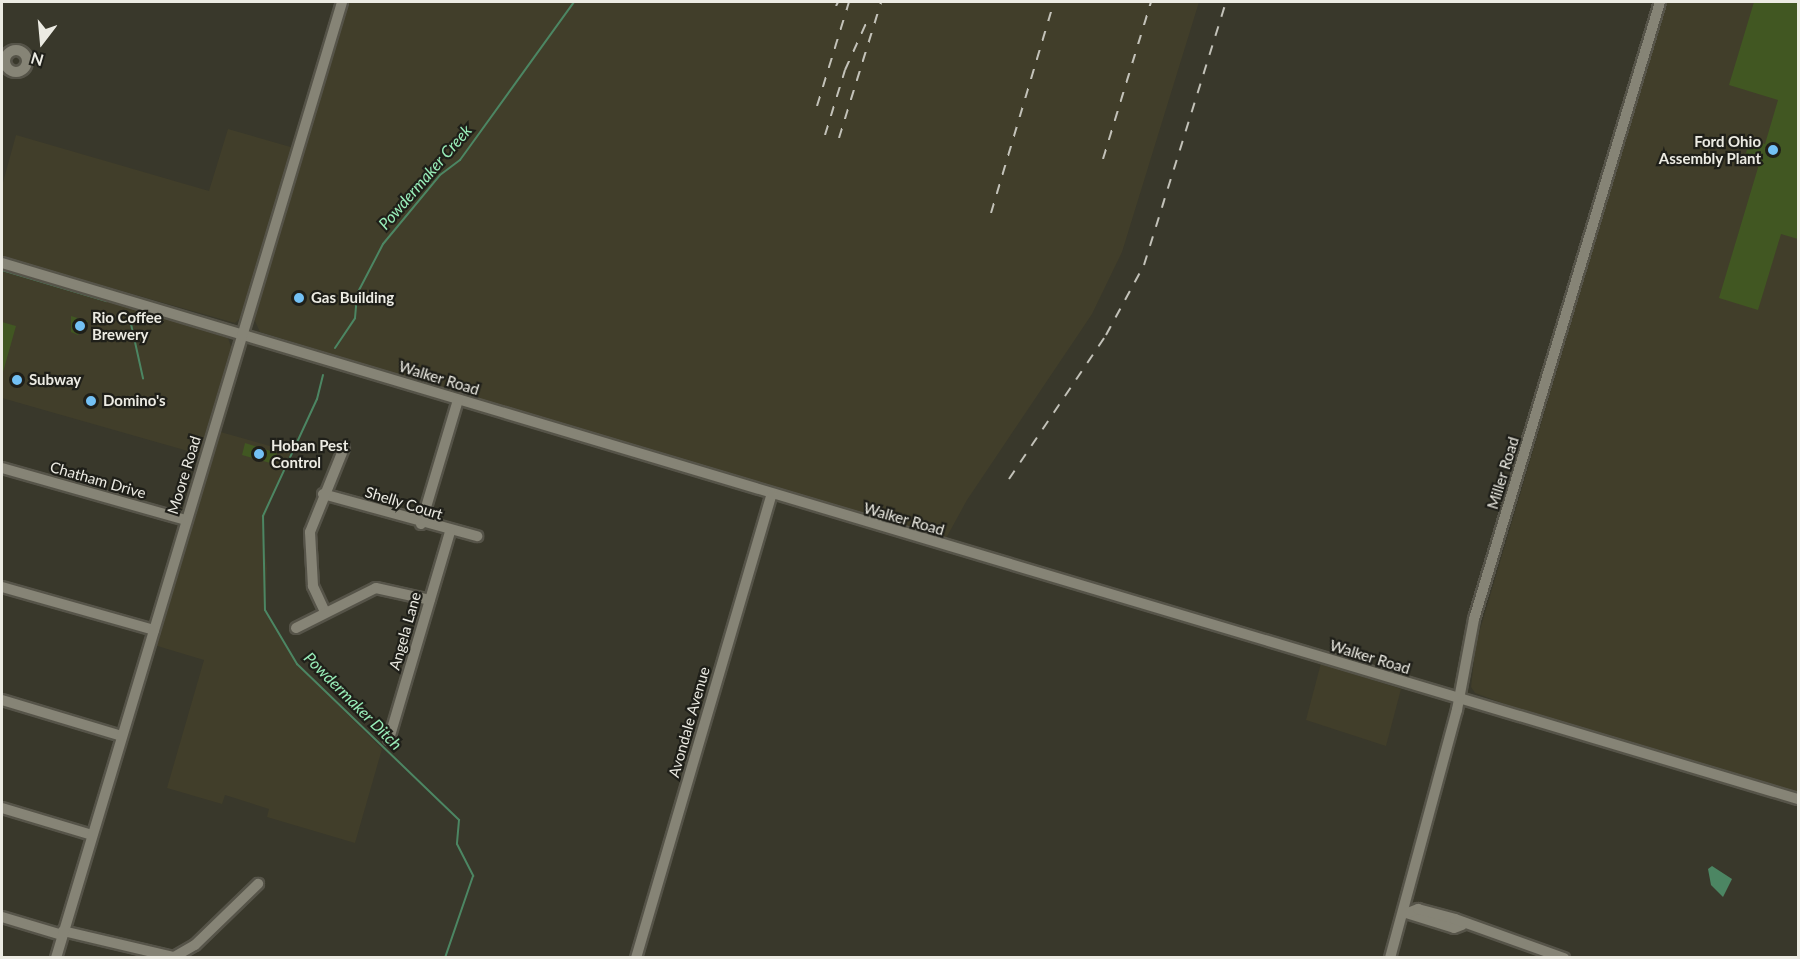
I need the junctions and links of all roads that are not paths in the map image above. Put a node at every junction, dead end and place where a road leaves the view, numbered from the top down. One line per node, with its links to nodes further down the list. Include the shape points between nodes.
1 (342, 2): 4 (street, Moore Road)
2 (1660, 2): 19 (street, Miller Road, via 1478,608)
3 (2, 262): 4 (street, Walker Road)
4 (242, 334): 5 (street, Walker Road); 10 (street, Moore Road)
5 (458, 400): 9 (street, Walker Road); 11 (street)
6 (344, 448): 8 (street)
7 (2, 468): 10 (street, Chatham Drive)
8 (323, 494): 11 (street, Shelly Court); 16 (street, via 309,544 313,586)
9 (771, 495): 19 (street, Walker Road); 31 (street, Avondale Avenue)
10 (186, 520): 18 (street, Moore Road)
11 (421, 524): 12 (street, Shelly Court)
12 (450, 532): 13 (street, Shelly Court); 15 (street, Angela Lane)
13 (477, 536)
14 (2, 587): 18 (street)
15 (430, 600): 16 (street, via 376,588); 22 (street, Angela Lane)
16 (325, 612): 17 (street)
17 (296, 628)
18 (154, 630): 21 (street, Moore Road)
19 (1459, 698): 23 (street, Walker Road); 27 (street, Miller Road)
20 (2, 700): 21 (street)
21 (122, 736): 25 (street, Moore Road)
22 (389, 739)
23 (1798, 799)
24 (2, 808): 25 (street)
25 (92, 835): 29 (street, Moore Road)
26 (258, 884): 29 (street, via 195,945 174,957)
27 (1406, 912): 32 (street, Miller Road); 33 (street)
28 (2, 917): 29 (street)
29 (63, 933): 30 (street, Moore Road)
30 (56, 957)
31 (636, 957)
32 (1390, 957)
33 (1564, 957)

